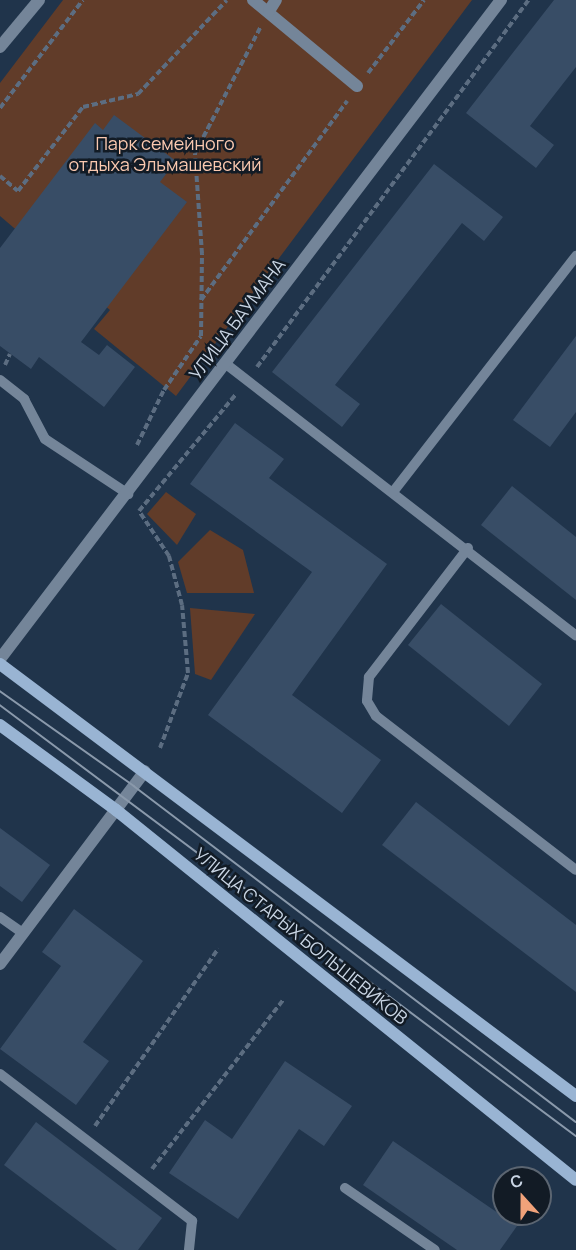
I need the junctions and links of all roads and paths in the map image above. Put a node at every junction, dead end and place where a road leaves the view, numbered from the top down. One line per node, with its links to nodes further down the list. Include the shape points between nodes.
1 (39, 0): 10 (street)
2 (83, 0): 12 (path)
3 (227, 0): 13 (path, via 138,94 83,107 18,191)
4 (253, 0): 9 (street)
5 (276, 0): 9 (street)
6 (424, 0): 11 (path)
7 (501, 0): 16 (street, УЛИЦА БАУМАНА)
8 (529, 0): 18 (path)
9 (269, 11): 11 (street); 15 (path, via 195,153 202,243)
10 (0, 47)
11 (357, 86): 15 (path)
12 (0, 108)
13 (0, 176)
14 (576, 257): 20 (lane)
15 (199, 302): 19 (path, via 201,336 164,390 136,447)
16 (226, 364): 18 (lane); 19 (street, УЛИЦА БАУМАНА)
17 (0, 380): 21 (lane, via 24,399 45,439)
18 (247, 380): 20 (lane); 27 (path, via 139,512 169,556 183,616 188,673)
19 (142, 472): 21 (street, УЛИЦА БАУМАНА)
20 (393, 492): 22 (lane)
21 (128, 494): 24 (street, УЛИЦА БАУМАНА)
22 (468, 548): 23 (lane); 30 (lane, via 369,677 367,701 376,716)
23 (576, 635)
24 (0, 659)
25 (0, 664): 28 (main road, УЛИЦА СТАРЫХ БОЛЬШЕВИКОВ)
26 (0, 725): 29 (main road, УЛИЦА СТАРЫХ БОЛЬШЕВИКОВ)
27 (160, 748)
28 (145, 771): 29 (street); 37 (main road, УЛИЦА СТАРЫХ БОЛЬШЕВИКОВ)
29 (117, 810): 32 (street); 39 (main road, УЛИЦА СТАРЫХ БОЛЬШЕВИКОВ)
30 (576, 870)
31 (0, 917): 32 (lane)
32 (23, 933): 34 (street)
33 (218, 949): 38 (path)
34 (0, 964)
35 (284, 999): 40 (path)
36 (0, 1074): 38 (lane)
37 (576, 1096)
38 (86, 1140): 40 (lane)
39 (576, 1179)
40 (141, 1183): 42 (lane, via 192,1221)
41 (345, 1188): 43 (lane)
42 (189, 1250)
43 (435, 1250)

